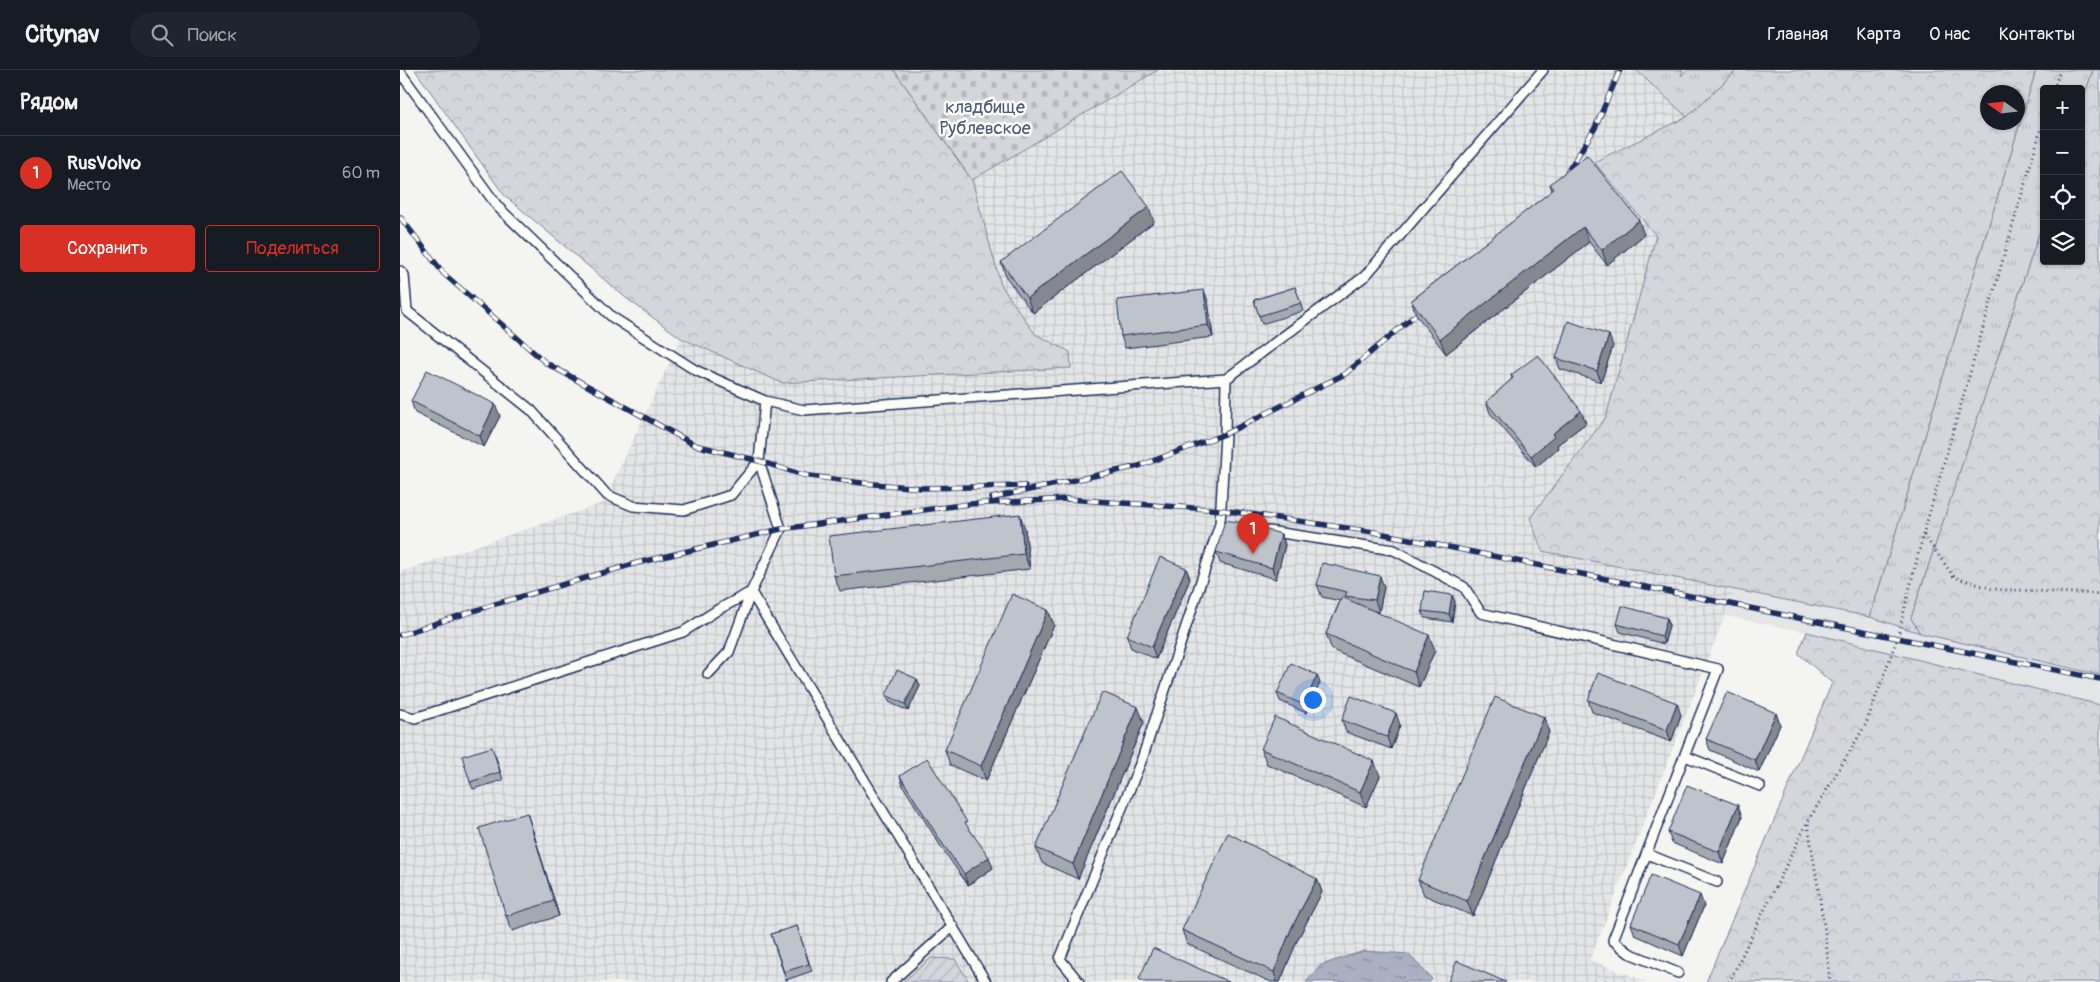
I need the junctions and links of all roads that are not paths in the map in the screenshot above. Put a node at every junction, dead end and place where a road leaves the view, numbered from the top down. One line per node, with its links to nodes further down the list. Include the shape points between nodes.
1 (1543, 70): 4 (lane, via 1365,276)
2 (400, 72): 5 (lane, via 498,207 612,317 695,370)
3 (400, 271): 6 (lane, via 404,275 407,311 530,410 607,495 633,506 684,510 731,495)
4 (1226, 379): 5 (lane, via 804,410); 19 (lane, via 1225,524 1142,760 1060,959)
5 (765, 401): 6 (lane)
6 (759, 461): 8 (lane, via 781,529)
7 (1256, 529): 11 (lane, via 1394,550 1464,587 1482,613 1718,669)
8 (751, 592): 9 (lane, via 729,652); 10 (lane, via 683,632 414,718); 15 (lane)
9 (708, 674)
10 (400, 714)
11 (1684, 756): 12 (lane); 13 (lane)
12 (1760, 786)
13 (1647, 854): 14 (lane); 16 (lane, via 1613,940 1629,953)
14 (1717, 882)
15 (953, 926): 17 (lane); 18 (lane)
16 (1678, 973)
17 (891, 982)
18 (986, 982)
19 (1080, 982)

